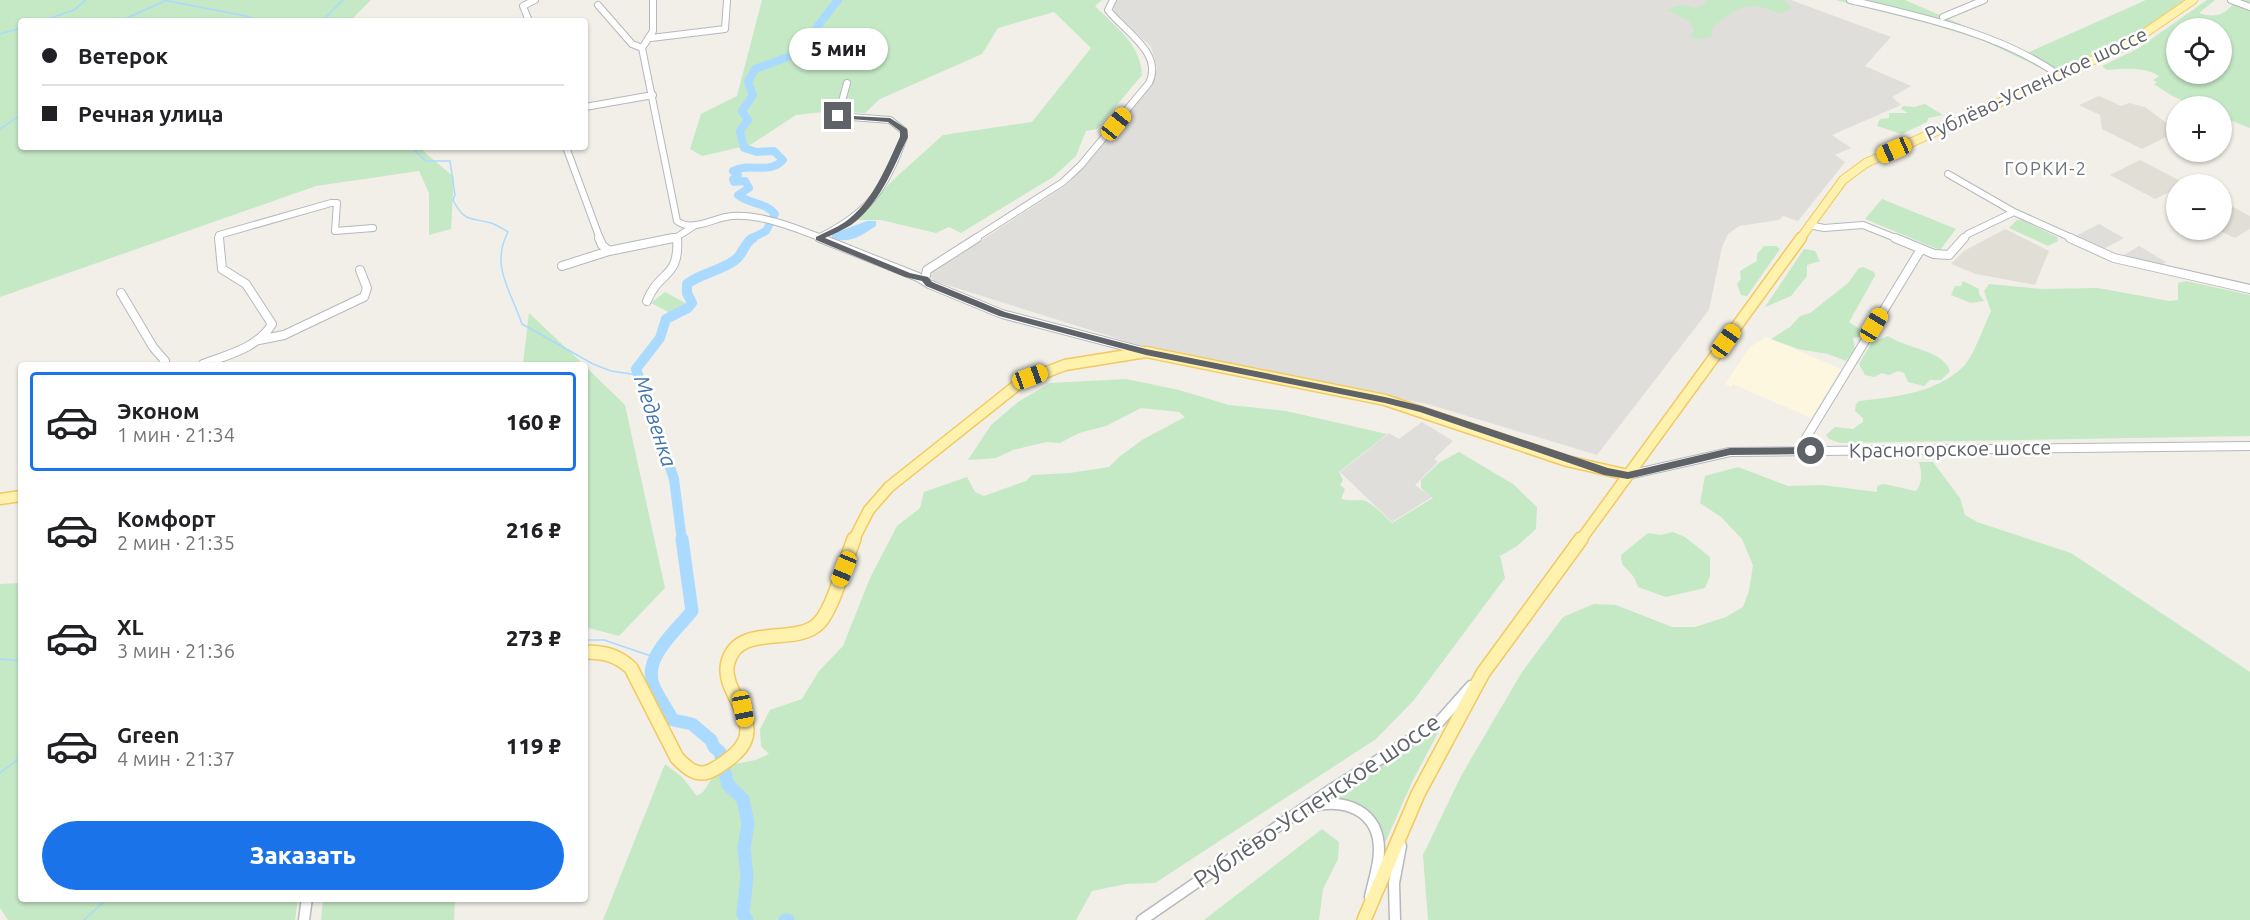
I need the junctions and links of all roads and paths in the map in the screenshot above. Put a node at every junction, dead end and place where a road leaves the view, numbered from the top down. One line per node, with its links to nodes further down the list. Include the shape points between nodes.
1 (535, 0): 12 (street, via 523,6)
2 (653, 0): 13 (street, via 655,25)
3 (727, 0): 13 (street, via 725,29)
4 (1113, 0): 31 (street, via 1108,10 1142,46 1152,68 1152,76 1143,90 1071,175 927,270)
5 (1850, 0): 15 (street, via 1969,32 2041,62)
6 (1984, 0): 11 (street)
7 (2193, 0): 15 (main road, Рублёво-Успенское шоссе, via 2143,37)
8 (2231, 0): 10 (street)
9 (598, 5): 14 (street, via 632,44)
10 (2250, 7)
11 (1943, 17)
12 (528, 18)
13 (651, 38): 14 (street)
14 (642, 48): 17 (street)
15 (2060, 76): 22 (main road, Рублёво-Успенское шоссе, via 1857,168)
16 (847, 82): 26 (street, via 838,116 890,120 904,130 904,137 881,186 865,206 848,223)
17 (653, 95): 18 (street); 23 (street, via 677,221)
18 (588, 106)
19 (567, 150): 28 (street, via 602,245)
20 (1948, 174): 21 (street)
21 (2014, 212): 27 (street, via 1968,234 1949,255); 32 (street, via 2115,258)
22 (1809, 225): 27 (street, via 1863,225); 41 (main road, Рублёво-Успенское шоссе)
23 (695, 226): 25 (street); 26 (street, via 735,215)
24 (373, 228): 35 (street, via 335,231 336,203 331,203 219,236 222,268 238,274 272,324)
25 (676, 237): 28 (street); 34 (street, via 678,258 648,295)
26 (818, 238): 31 (street)
27 (1921, 249): 40 (street)
28 (609, 252): 29 (street)
29 (562, 266)
30 (360, 270): 35 (street, via 368,288 364,297 284,335)
31 (925, 279): 36 (street, via 1002,314)
32 (2250, 289)
33 (121, 293): 37 (street)
34 (647, 302)
35 (256, 341): 38 (street)
36 (1146, 352): 41 (main road, Красногорское шоссе, via 1385,400 1586,466); 44 (main road, Красногорское шоссе, via 1047,371 1021,381 887,489 868,512 818,625 798,633 751,639 729,657 726,673 743,709 746,732 741,749 711,771 696,774 678,759 641,682 627,662 608,653)
37 (164, 362)
38 (209, 362)
39 (2250, 446): 40 (street, Красногорское шоссе)
40 (1798, 451): 41 (street, Красногорское шоссе, via 1730,452)
41 (1628, 475): 45 (main road, Рублёво-Успенское шоссе)
42 (18, 495): 43 (main road)
43 (0, 499)
44 (588, 652)
45 (1483, 673): 46 (main road, Рублёво-Успенское шоссе); 47 (street, Рублёво-Успенское шоссе, via 1439,722)
46 (1418, 794): 49 (main road, Рублёво-Успенское шоссе); 52 (street, via 1394,876)
47 (1307, 808): 49 (street, via 1342,802 1356,807 1373,825 1379,850); 51 (street, Рублёво-Успенское шоссе)
48 (306, 902): 50 (street)
49 (1365, 914)
50 (304, 920)
51 (1142, 920)
52 (1395, 920)

